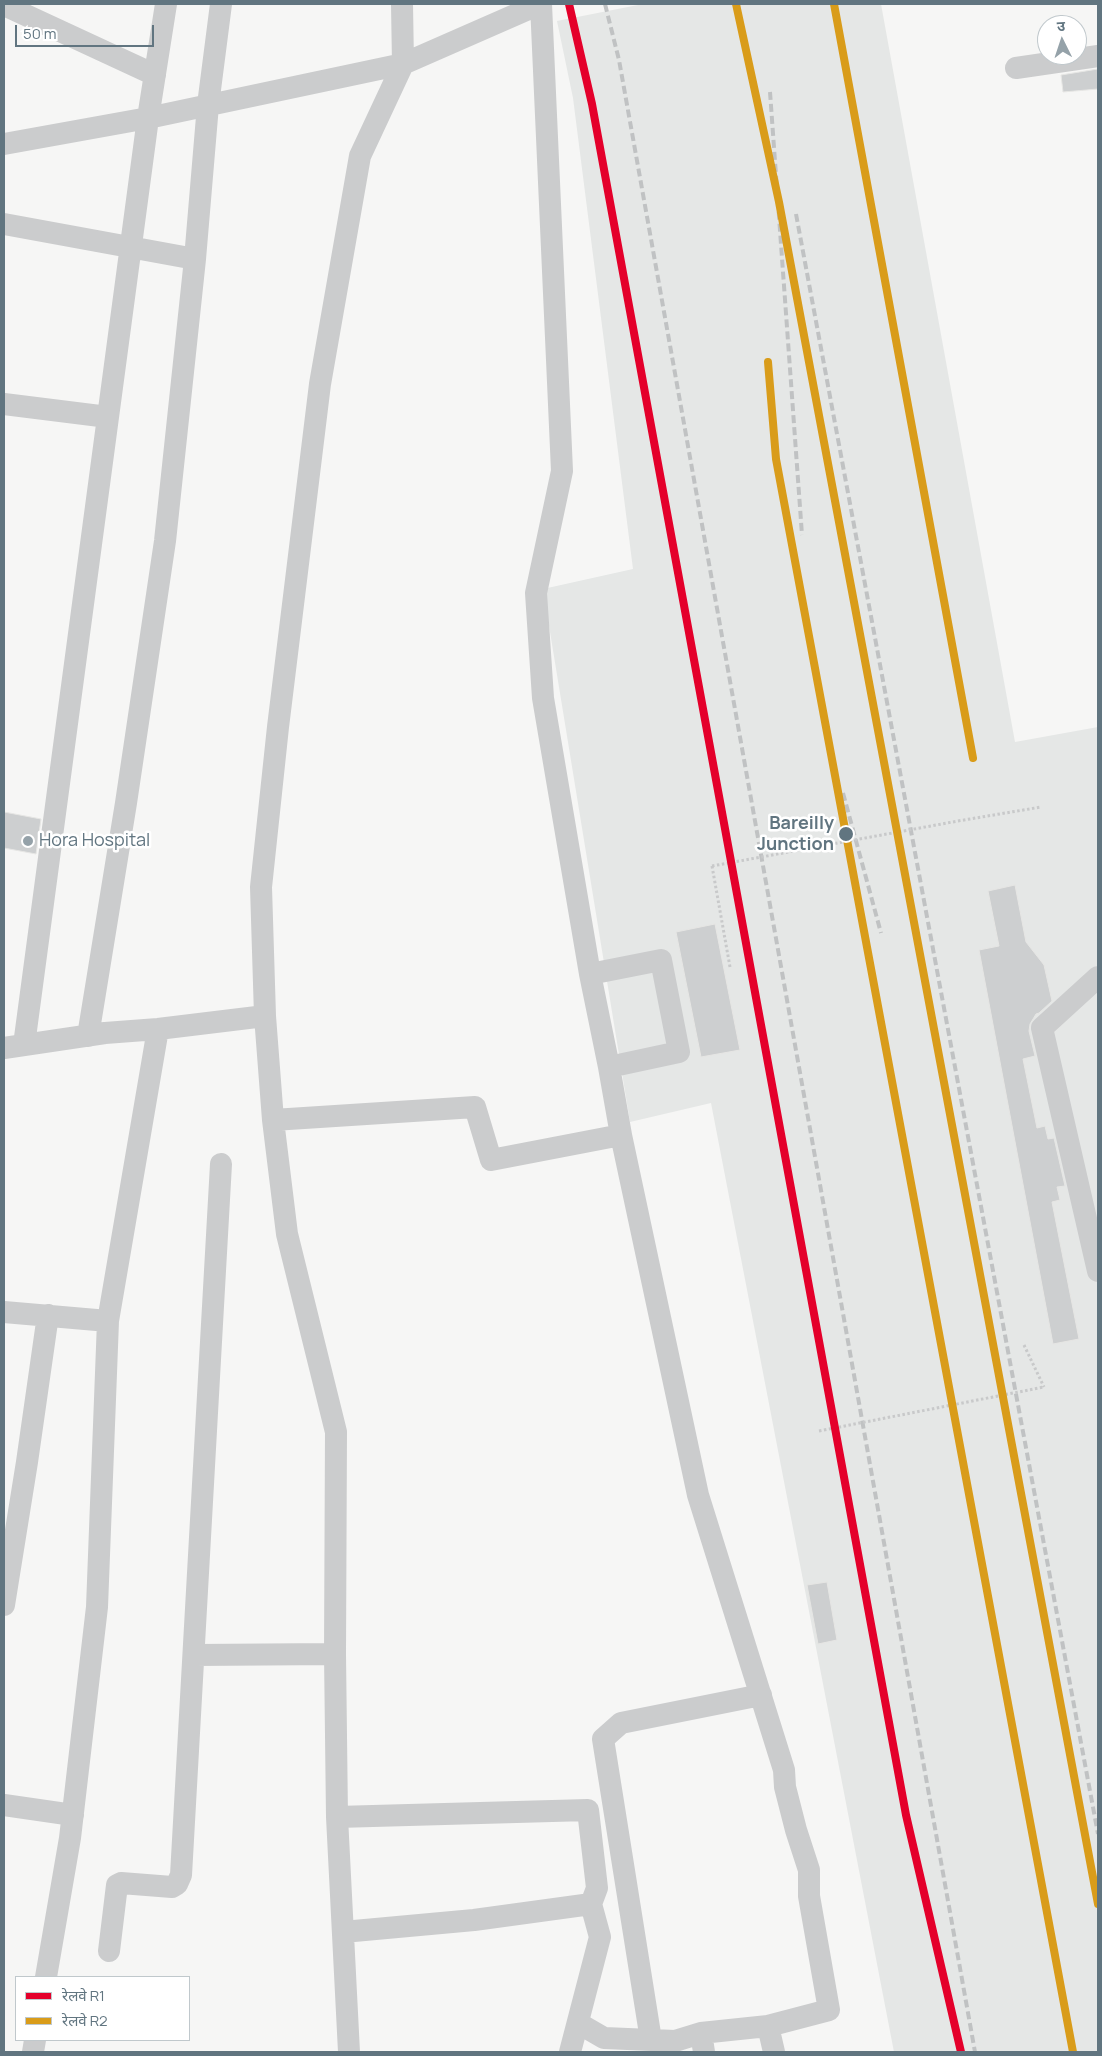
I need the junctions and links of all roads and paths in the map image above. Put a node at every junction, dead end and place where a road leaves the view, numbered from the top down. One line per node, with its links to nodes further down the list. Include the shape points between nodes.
1 (166, 4): 9 (street)
2 (220, 4): 10 (street)
3 (402, 4): 7 (street)
4 (541, 4): 7 (street); 20 (street, via 562,471 536,593 543,698)
5 (4, 5): 9 (street)
6 (1098, 56): 8 (street)
7 (403, 64): 10 (street); 22 (street, via 360,156 320,384 261,887)
8 (1016, 68)
9 (155, 75): 11 (street)
10 (208, 105): 11 (street); 15 (street)
11 (148, 118): 12 (street); 14 (street)
12 (4, 144)
13 (4, 224): 14 (street)
14 (131, 247): 15 (street); 17 (street)
15 (195, 258): 24 (street, via 165,541)
16 (4, 404): 17 (street)
17 (108, 417): 25 (street)
18 (1040, 807): 19 (path, bridge, via 712,866)
19 (730, 967)
20 (590, 974): 26 (street); 26 (street, via 661,960 680,1052)
21 (1098, 978): 30 (street, via 1042,1028)
22 (265, 1016): 23 (street); 27 (street)
23 (158, 1029): 24 (street); 33 (street)
24 (88, 1036): 25 (street)
25 (14, 1046)
26 (609, 1068): 28 (street)
27 (273, 1120): 28 (street, via 476,1108 491,1160); 37 (street, via 287,1234 336,1432)
28 (621, 1135): 39 (street, via 698,1495)
29 (221, 1164): 38 (street)
30 (1098, 1271)
31 (4, 1312): 32 (street)
32 (48, 1315): 33 (street); 36 (street)
33 (108, 1321): 43 (street, via 97,1607)
34 (1024, 1344): 35 (path, bridge, via 1044,1388)
35 (819, 1431)
36 (4, 1605)
37 (335, 1654): 38 (street); 44 (street)
38 (194, 1655): 47 (street, via 180,1880 168,1887 116,1885)
39 (760, 1694): 40 (street, via 622,1723 603,1739); 50 (street, via 784,1770 785,1787 809,1870 809,1896 829,2010)
40 (613, 1802): 42 (street); 51 (street)
41 (4, 1805): 43 (street)
42 (588, 1810): 44 (street); 45 (street, via 597,1888)
43 (73, 1815): 48 (street)
44 (337, 1817): 46 (street)
45 (591, 1904): 46 (street, via 474,1920); 49 (street, via 600,1937)
46 (343, 1932): 53 (street)
47 (109, 1950)
48 (46, 1976)
49 (578, 2023): 51 (street, via 604,2038); 54 (street)
50 (768, 2026): 52 (street); 55 (street)
51 (651, 2040): 52 (street)
52 (703, 2042)
53 (349, 2052)
54 (570, 2052)
55 (774, 2052)

